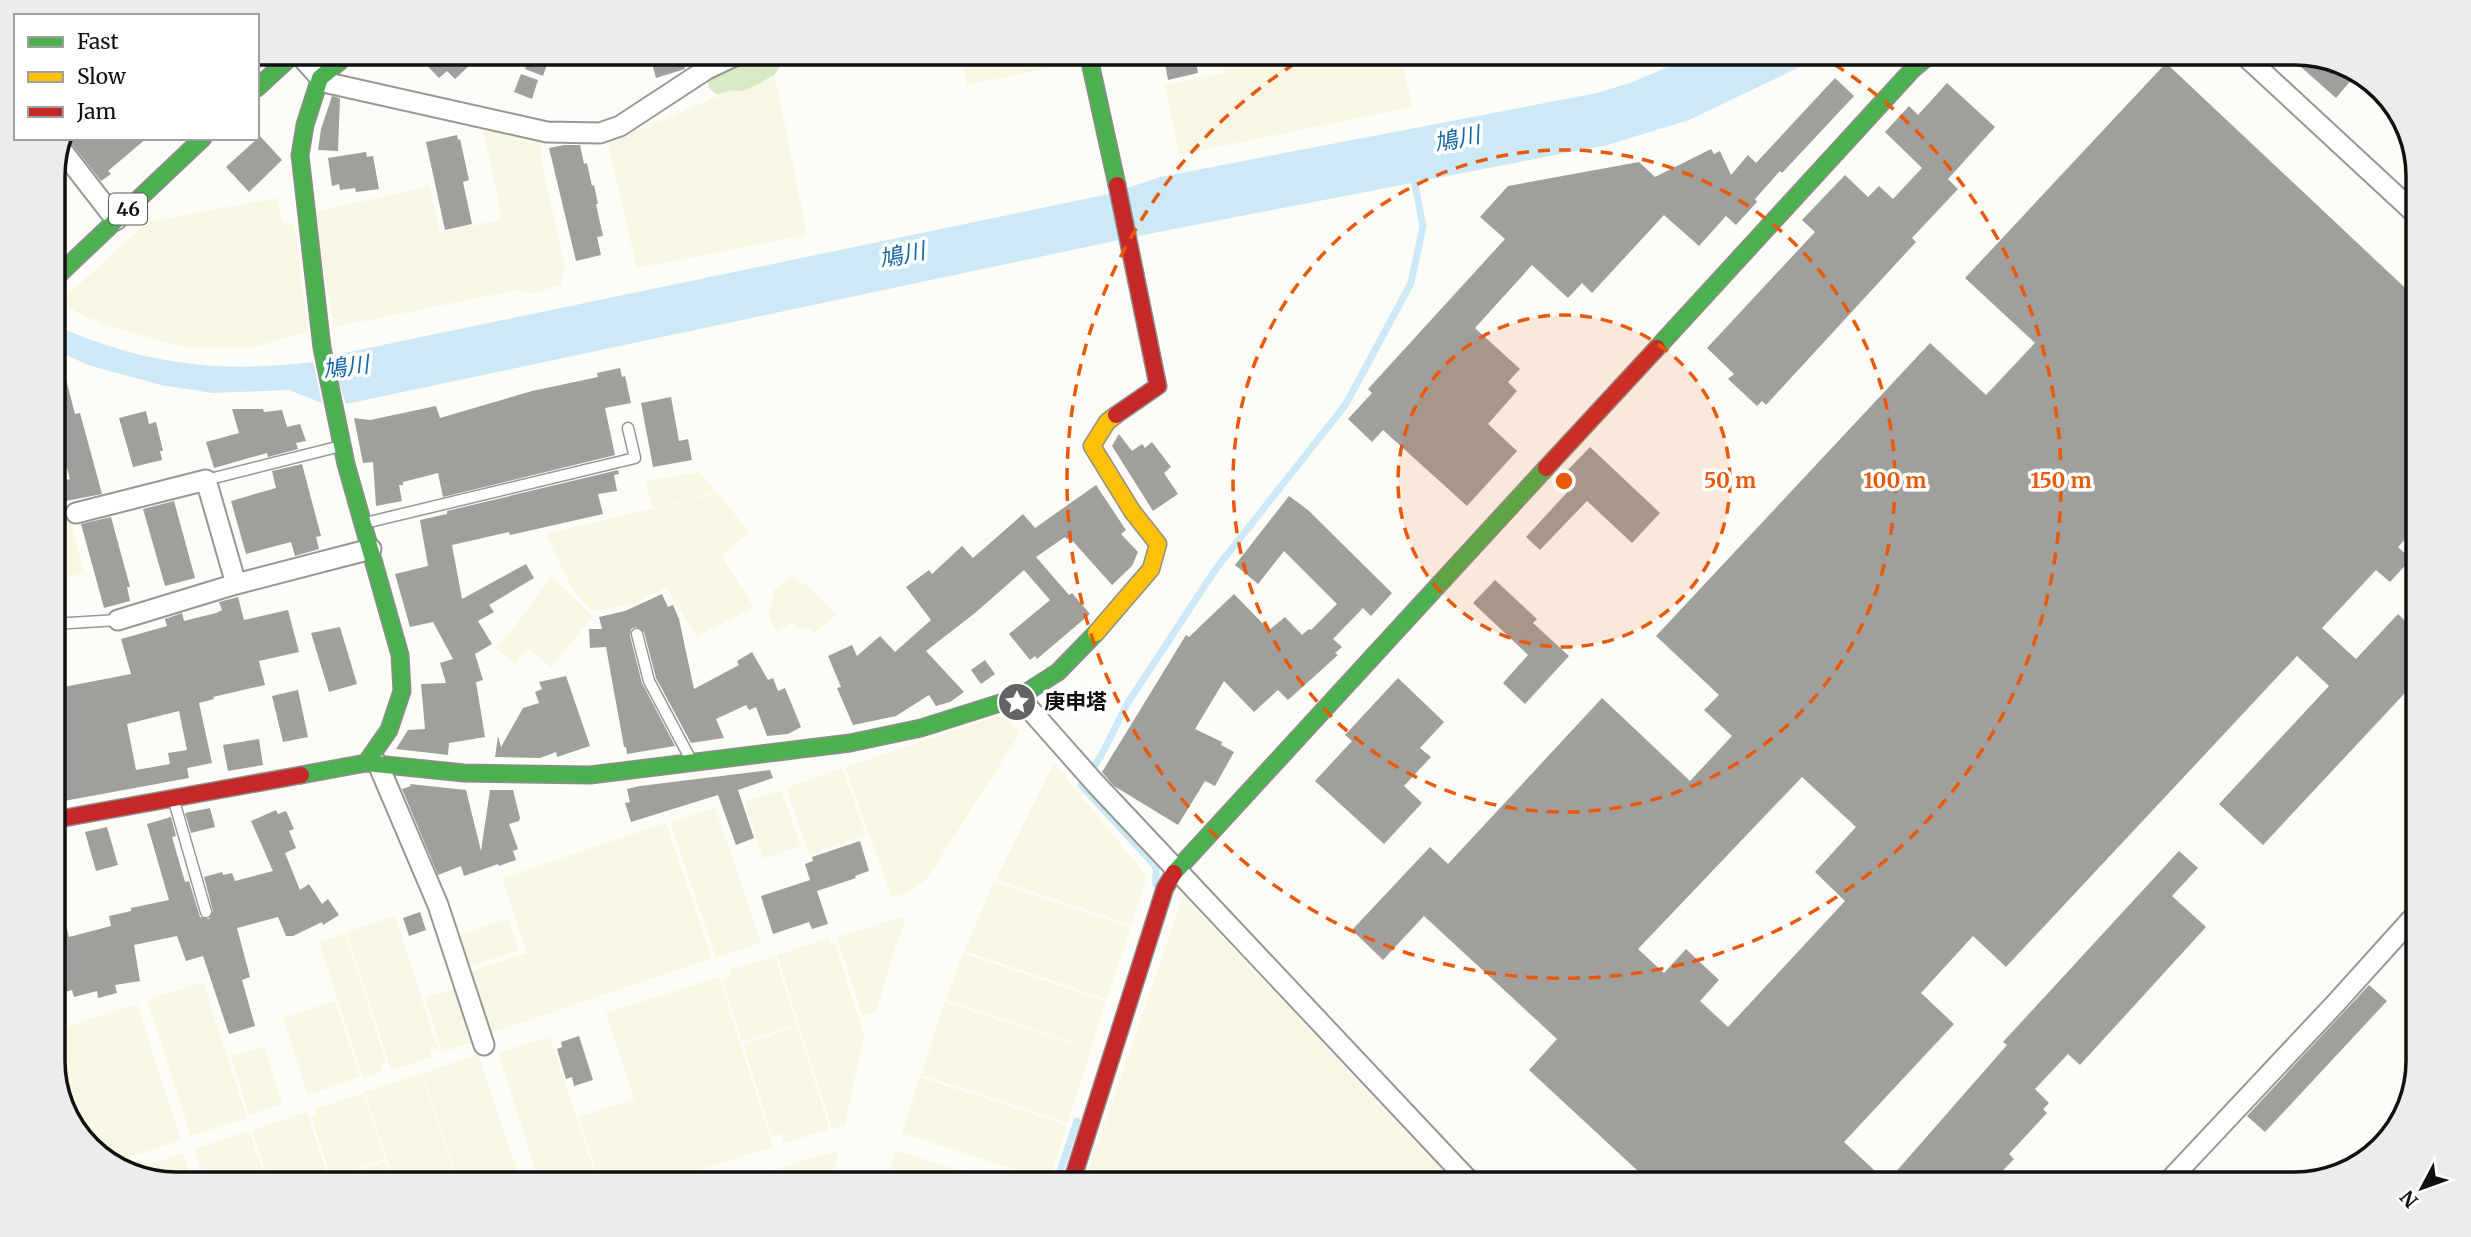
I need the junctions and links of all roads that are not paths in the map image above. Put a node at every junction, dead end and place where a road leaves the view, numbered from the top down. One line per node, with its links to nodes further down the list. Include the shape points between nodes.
1 (282, 65): 9 (street)
2 (308, 65): 8 (street)
3 (335, 65): 8 (street)
4 (715, 65): 8 (street, via 620,126 600,133 547,132)
5 (1091, 65): 25 (street, via 1158,386 1107,422 1092,446 1132,512 1158,544 1151,569 1112,617 1058,672)
6 (1918, 65): 30 (street)
7 (2256, 65): 12 (street)
8 (320, 78): 16 (street, via 304,125 300,155 322,348)
9 (259, 86)
10 (201, 140): 13 (street, 46)
11 (67, 157): 13 (street)
12 (2406, 205)
13 (116, 220): 14 (street, 46)
14 (65, 268)
15 (628, 428): 19 (lane, via 635,458)
16 (342, 446): 17 (lane); 19 (street)
17 (206, 480): 18 (street); 21 (street)
18 (76, 513)
19 (364, 523): 20 (street)
20 (372, 549): 21 (street); 26 (street, via 400,655 402,691)
21 (236, 584): 22 (street)
22 (118, 620): 23 (lane)
23 (65, 623)
24 (637, 634): 27 (lane, via 649,681)
25 (1019, 696): 27 (street, via 921,728 850,743); 30 (street)
26 (372, 764): 27 (street, via 536,776); 28 (street); 33 (street, via 438,905)
27 (693, 764)
28 (173, 798): 29 (street); 31 (lane)
29 (65, 818)
30 (1176, 870): 34 (street, via 1165,888); 35 (street)
31 (206, 912)
32 (2406, 925): 36 (street)
33 (484, 1045)
34 (1075, 1172)
35 (1460, 1172)
36 (2178, 1172)

